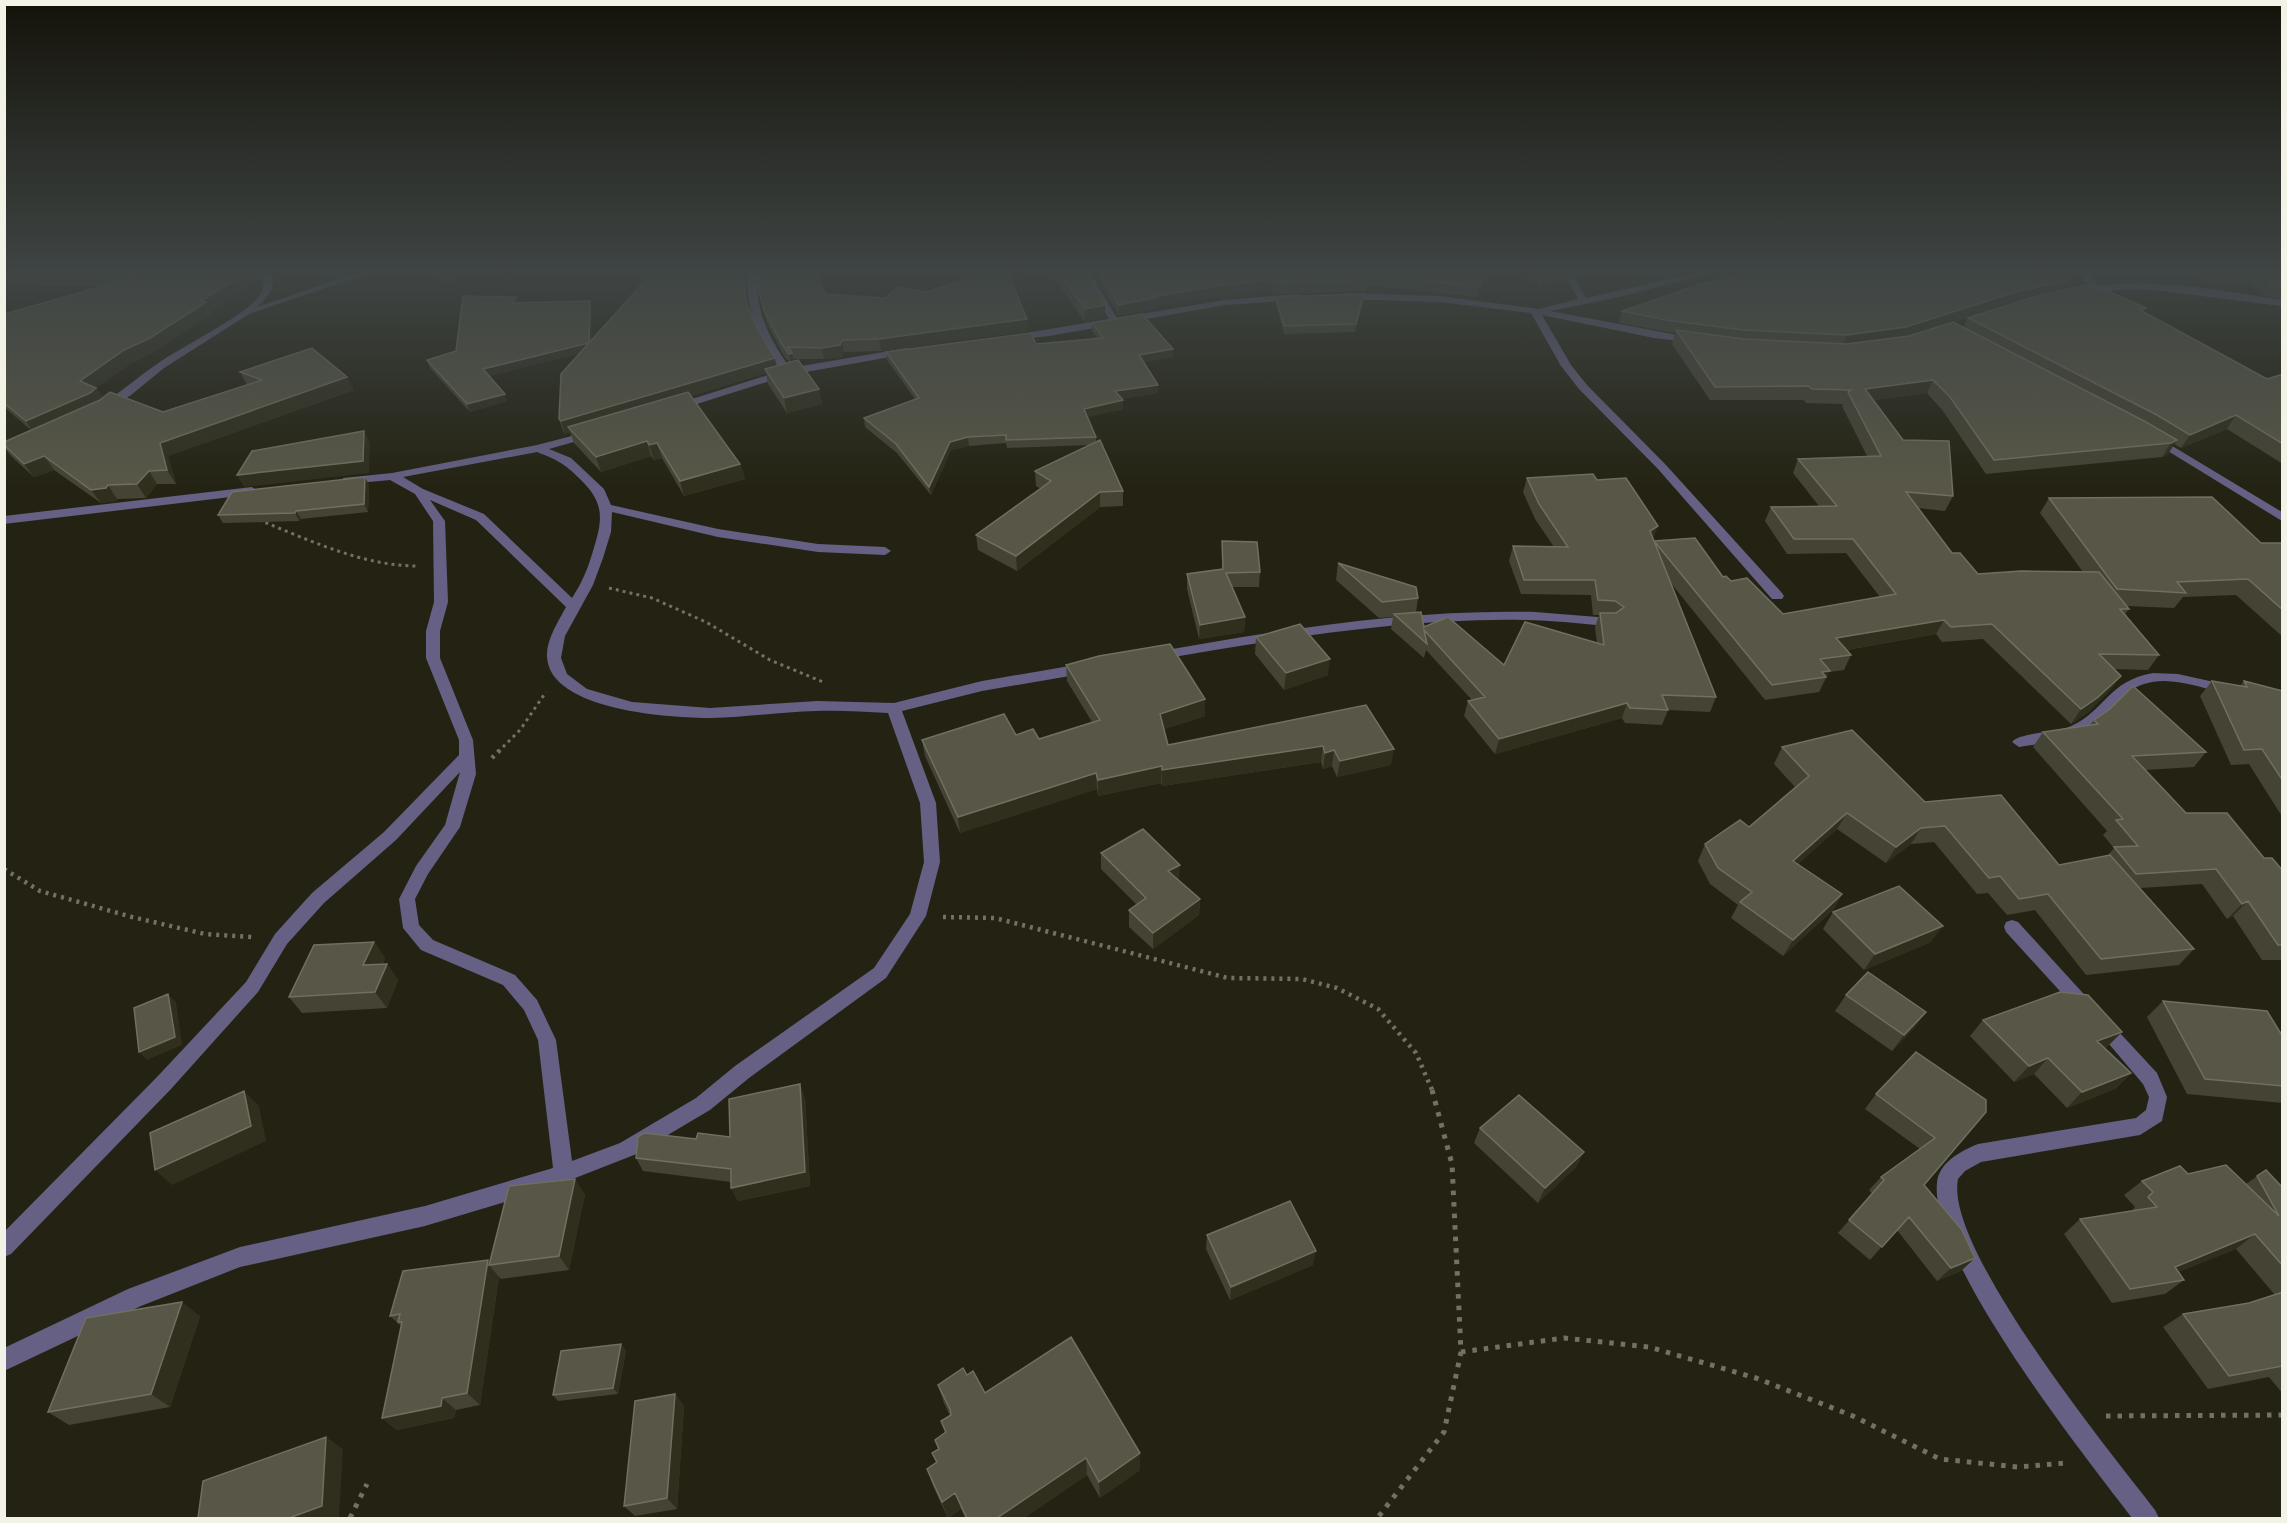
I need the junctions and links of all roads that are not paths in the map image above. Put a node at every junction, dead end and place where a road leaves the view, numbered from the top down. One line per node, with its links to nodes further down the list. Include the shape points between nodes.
1 (194, 344): 7 (street)
2 (768, 344): 5 (street)
3 (1554, 344): 19 (street, via 1584,387 1662,467)
4 (916, 350): 5 (street)
5 (787, 372): 6 (street)
6 (669, 409)
7 (93, 414)
8 (602, 430): 10 (street)
9 (2143, 432): 16 (street)
10 (538, 448): 11 (street); 15 (street, via 567,460 600,492)
11 (392, 476): 12 (street); 14 (street)
12 (339, 481)
13 (267, 490): 17 (street)
14 (419, 492): 20 (street, via 480,517); 27 (street, via 439,521 441,602 433,631 434,658 466,740)
15 (606, 507): 18 (street, via 718,533 818,548); 20 (street, via 605,532 588,585)
16 (2283, 517)
17 (4, 520)
18 (885, 551)
19 (1776, 596)
20 (573, 606): 25 (street, via 558,636 554,658 561,676 582,692 632,707 710,713 817,706)
21 (1610, 622): 22 (street, via 1511,616 1433,619 1318,631)
22 (1136, 659)
23 (1102, 665): 25 (street, via 982,686)
24 (2237, 691): 26 (street, via 2179,679 2151,678 2131,684 2085,725 2067,733)
25 (894, 708): 29 (street, via 928,803 932,862 918,916 880,973 703,1104 627,1149)
26 (2019, 742)
27 (468, 765): 29 (street, via 452,827 406,899 411,928 427,945 509,980 531,1005 547,1040); 30 (street, via 318,898 281,939 252,987 157,1091)
28 (2012, 927): 32 (street, via 2150,1079 2158,1096 2154,1115 2140,1126 1978,1154 1957,1164 1947,1182 1947,1209 1978,1280 2070,1417)
29 (564, 1173): 31 (street, via 425,1216 240,1257 136,1297)
30 (4, 1247)
31 (4, 1360)
32 (2147, 1518)

